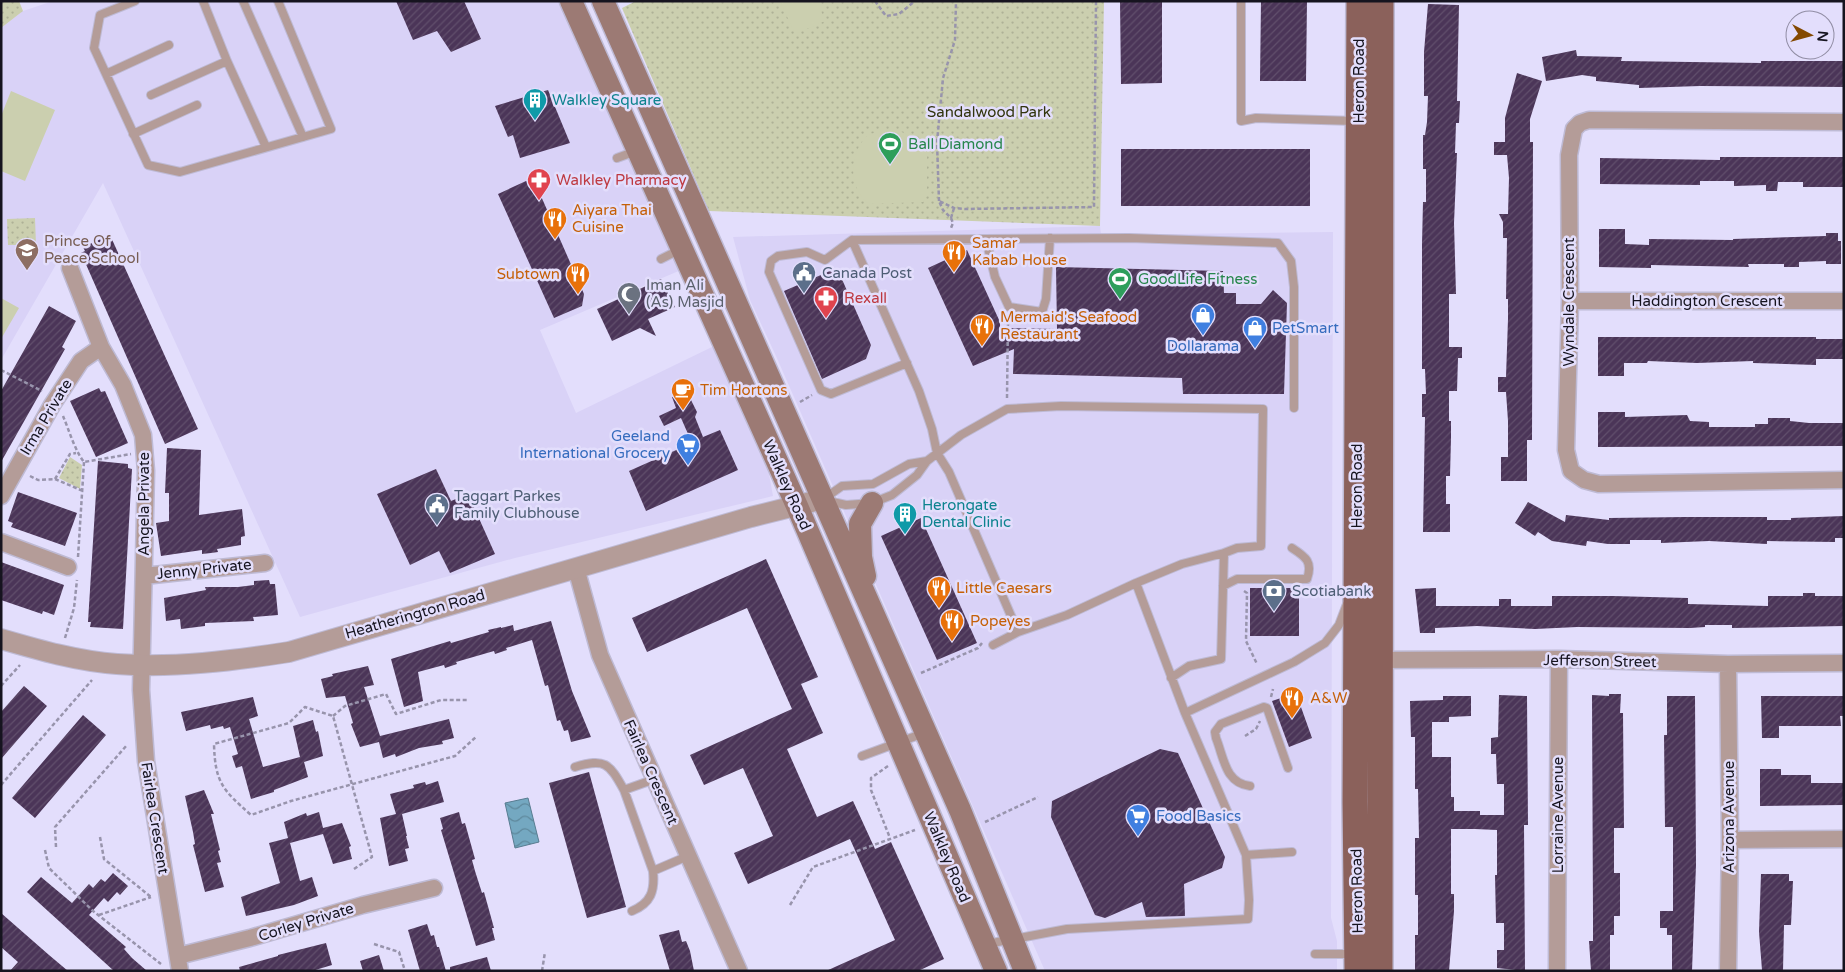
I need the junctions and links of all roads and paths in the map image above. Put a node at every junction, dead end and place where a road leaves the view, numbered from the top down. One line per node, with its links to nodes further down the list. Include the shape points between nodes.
1 (135, 1): 16 (lane, via 100,15 94,48)
2 (203, 1): 15 (lane)
3 (243, 1): 22 (lane)
4 (278, 1): 22 (lane, via 331,129)
5 (571, 1): 24 (main road, Walkley Road)
6 (603, 1): 52 (main road, Walkley Road)
7 (875, 1): 8 (path, via 886,16 899,14)
8 (915, 1)
9 (956, 1): 26 (path, via 955,40 943,78 937,142)
10 (1096, 1): 27 (path, via 1094,207)
11 (1241, 1): 19 (lane, via 1241,121 1256,118)
12 (1359, 1): 19 (main road, Heron Road)
13 (1381, 1): 72 (main road, Heron Road, via 1381,528)
14 (169, 45): 16 (lane)
15 (227, 61): 17 (lane); 23 (lane)
16 (106, 74): 21 (lane)
17 (151, 95)
18 (197, 105): 21 (lane)
19 (1359, 122): 62 (main road, Heron Road)
20 (1844, 122): 34 (street, Wyndale Crescent, via 1589,120 1580,123 1574,129 1569,155)
21 (133, 134): 23 (lane, via 148,166 180,172)
22 (302, 137): 23 (lane)
23 (266, 147)
24 (639, 150): 25 (lane); 31 (main road, Walkley Road)
25 (617, 158)
26 (939, 201): 27 (path); 27 (path, via 951,218)
27 (954, 208)
28 (1050, 238): 29 (lane); 36 (lane, via 1046,300 1042,312); 41 (lane, via 1278,243 1292,261)
29 (986, 239): 30 (lane); 36 (lane, via 995,277)
30 (852, 240): 38 (lane); 38 (lane, via 826,260 807,252 778,256 771,261 769,272 821,390 831,394)
31 (684, 248): 32 (lane); 54 (main road, Walkley Road)
32 (661, 259)
33 (70, 268): 37 (street, Angela Private)
34 (1570, 301): 35 (street, Haddington Crescent); 50 (street, Wyndale Crescent, via 1566,450 1571,471 1584,480 1599,484)
35 (1844, 301)
36 (1009, 307): 42 (path)
37 (101, 347): 40 (street, Irma Private, via 81,361); 44 (street, Angela Private, via 123,385 143,435)
38 (907, 363): 45 (lane, via 932,429)
39 (1, 370): 40 (path)
40 (55, 402): 43 (path, via 75,442); 48 (street, Irma Private)
41 (1294, 408)
42 (1008, 409): 45 (lane, via 966,432); 57 (lane, via 1061,406 1263,409 1261,546)
43 (76, 453): 47 (path); 49 (path, via 70,454)
44 (144, 453): 47 (path); 61 (street, Angela Private)
45 (937, 453): 46 (lane); 67 (lane, via 949,472)
46 (927, 461): 52 (lane, via 909,464 873,484 842,486); 53 (lane, via 917,475 892,495)
47 (84, 462): 49 (path, via 83,491)
48 (16, 469): 49 (path, via 38,480); 51 (street, Irma Private)
49 (56, 479)
50 (1844, 480)
51 (1, 496)
52 (823, 499): 53 (lane, via 846,506); 54 (street, Heatherington Road); 66 (main road, Walkley Road)
53 (872, 503): 66 (main road, via 860,524 859,540)
54 (797, 506): 60 (street, Heatherington Road); 87 (main road, Walkley Road)
55 (1, 542): 59 (street)
56 (1292, 548): 64 (lane, via 1307,557 1311,568 1307,579 1237,579)
57 (1224, 553): 63 (lane, via 1182,564); 64 (lane)
58 (265, 563): 61 (street, Jenny Private)
59 (68, 567)
60 (576, 568): 77 (street, Heatherington Road, via 288,652 235,661); 93 (street, Fairlea Crescent, via 600,655)
61 (144, 576): 77 (street, Angela Private)
62 (1357, 578): 72 (main road, Heron Road); 83 (lane, via 1333,635 1325,643 1294,662)
63 (1136, 584): 67 (lane, via 1067,615); 79 (lane)
64 (1223, 586): 79 (lane, via 1221,659 1189,666)
65 (1237, 588): 74 (path, via 1247,593 1246,641)
66 (873, 614): 85 (main road, Walkley Road)
67 (1018, 632): 70 (lane)
68 (1, 639): 77 (street, Heatherington Road, via 74,658)
69 (982, 643): 78 (path, via 978,648)
70 (993, 645)
71 (1559, 659): 72 (street, Jefferson Street); 75 (street, Jefferson Street); 129 (street, Lorraine Avenue)
72 (1367, 660): 121 (main road, Heron Road)
73 (1844, 663): 75 (street, Jefferson Street)
74 (1257, 664)
75 (1728, 664): 104 (street, Arizona Avenue)
76 (20, 665): 81 (path)
77 (141, 665): 122 (street, Fairlea Crescent, via 146,761)
78 (921, 673)
79 (1171, 678): 83 (lane)
80 (92, 680): 95 (path)
81 (1, 686)
82 (468, 700): 84 (path, via 442,700 396,714 386,694 345,706)
83 (1185, 713): 108 (lane)
84 (333, 716): 94 (path); 94 (path, via 305,707 289,723 214,744 214,766 224,792 252,816 291,801)
85 (926, 732): 87 (lane); 116 (main road, Walkley Road)
86 (477, 736): 94 (path, via 455,756)
87 (898, 742): 89 (lane); 118 (main road, Walkley Road)
88 (127, 745): 105 (path, via 54,827)
89 (862, 756)
90 (889, 765): 102 (path, via 871,778 871,790)
91 (575, 767): 97 (lane, via 595,761 606,765)
92 (1288, 768): 96 (lane, via 1267,708 1221,724 1215,732 1216,738 1231,778)
93 (655, 780): 97 (lane); 109 (street, Fairlea Crescent)
94 (353, 784): 110 (path, via 372,857)
95 (1, 785)
96 (1250, 786)
97 (624, 790): 111 (lane)
98 (1038, 797): 99 (path, via 984,823)
99 (981, 817)
100 (919, 828): 102 (path)
101 (100, 837): 115 (path, via 104,859 151,897)
102 (890, 839): 113 (path, via 813,868)
103 (1844, 839): 104 (street)
104 (1730, 840): 130 (street, Arizona Avenue)
105 (56, 847)
106 (45, 850): 115 (path, via 50,868)
107 (1292, 852): 108 (lane)
108 (1246, 855): 116 (lane, via 1248,919 1067,928)
109 (688, 856): 111 (lane); 126 (street, Fairlea Crescent)
110 (354, 869)
111 (653, 871): 114 (lane, via 654,886 650,899)
112 (434, 888): 122 (street, Corley Private, via 363,904)
113 (790, 905)
114 (632, 911)
115 (98, 916): 123 (path)
116 (1011, 938): 118 (lane); 128 (main road, Walkley Road)
117 (374, 944): 124 (path, via 399,952)
118 (985, 944): 127 (main road, Walkley Road)
119 (545, 952): 125 (path)
120 (1315, 954): 121 (lane)
121 (1369, 959)
122 (179, 963)
123 (161, 964)
124 (404, 971)
125 (542, 971)
126 (740, 971)
127 (996, 971)
128 (1025, 971)
129 (1557, 971)
130 (1728, 971)

